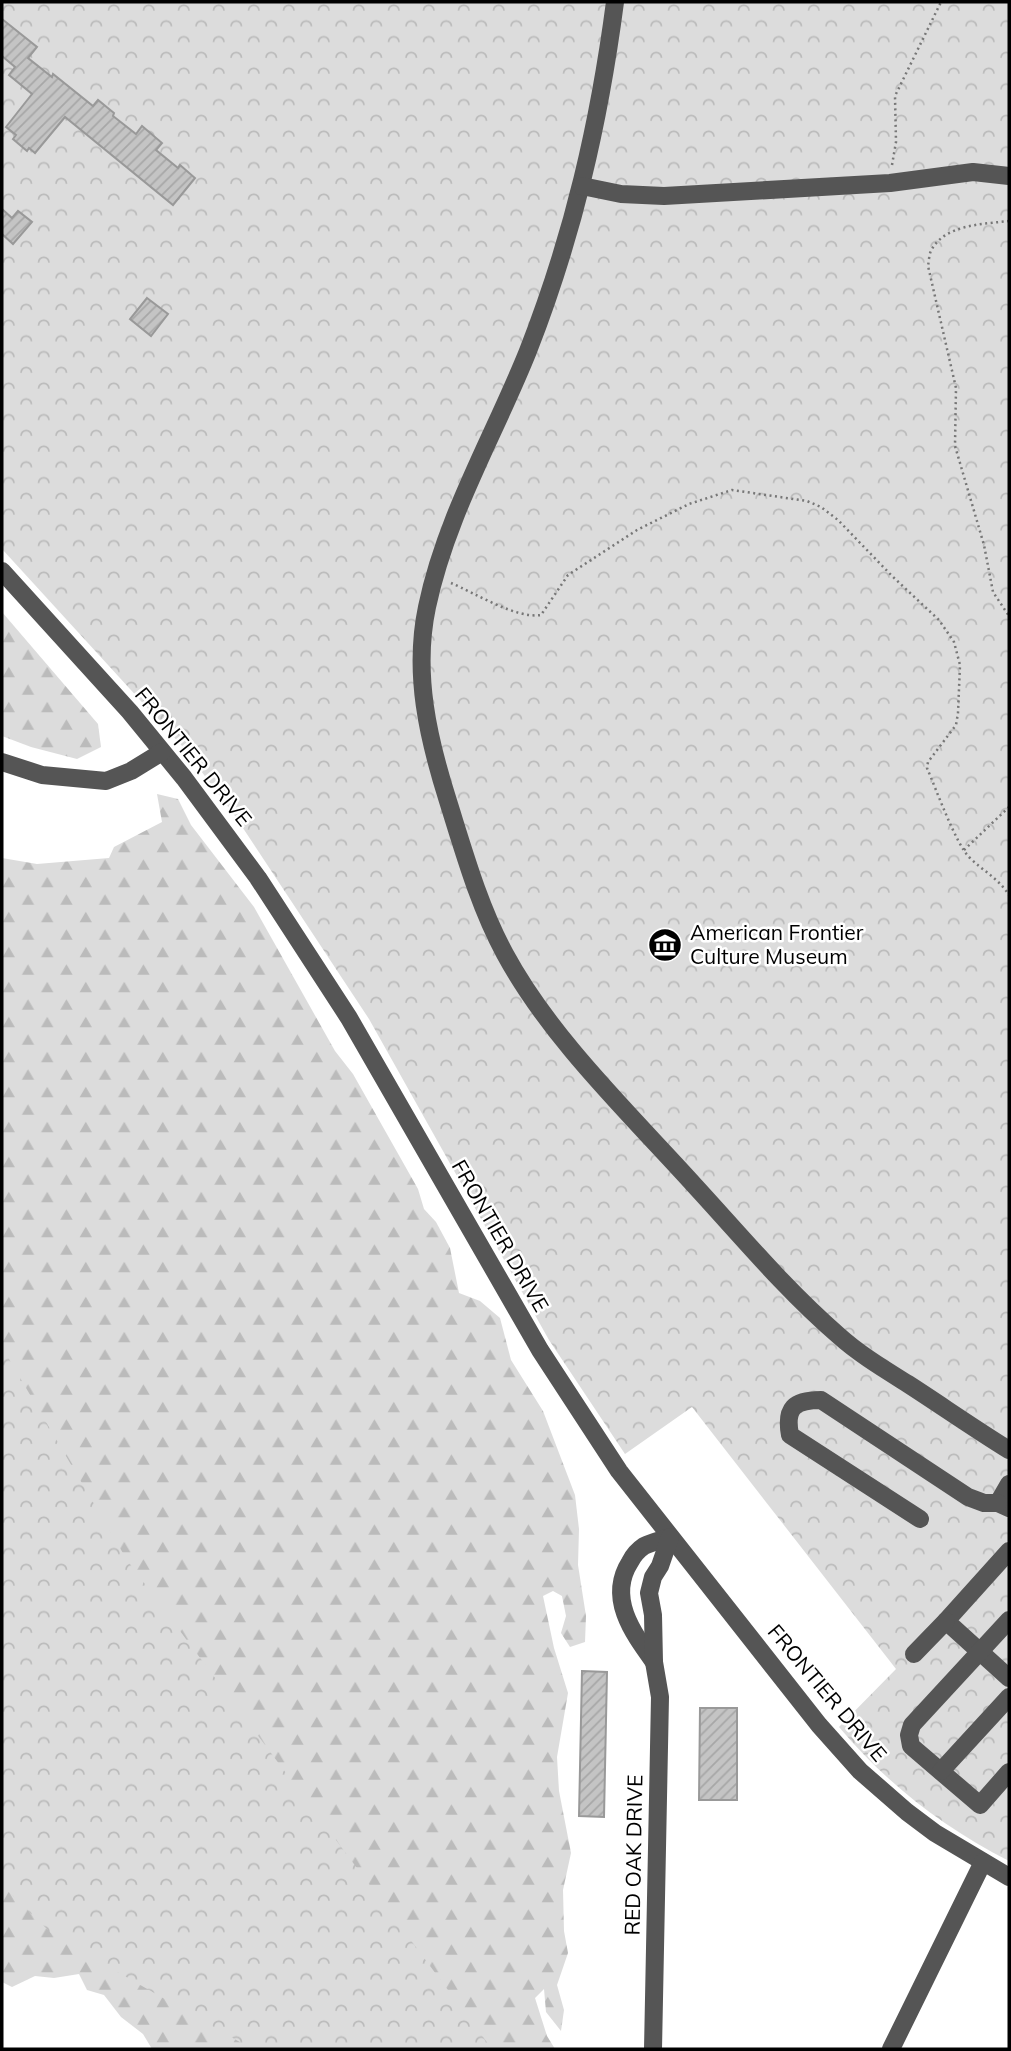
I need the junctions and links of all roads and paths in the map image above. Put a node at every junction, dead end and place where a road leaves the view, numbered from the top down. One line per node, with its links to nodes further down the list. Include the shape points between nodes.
1 (615, 2): 5 (street, via 601,101)
2 (941, 2): 4 (path, via 895,96 896,142)
3 (1009, 176): 4 (street, via 973,172)
4 (890, 183): 5 (street, via 664,196)
5 (582, 186): 8 (street, via 543,310 456,513)
6 (1009, 220): 9 (path, via 959,229 931,249 928,266 956,388 955,446 993,592)
7 (2, 571): 10 (street, FRONTIER DRIVE)
8 (435, 577): 13 (path, via 531,616 541,615 568,575 587,561 637,530 700,500 732,491 807,500 821,507 939,620 954,642 960,664 956,725 927,768); 15 (street, via 421,659 430,737 474,881 517,976 592,1073 798,1298 848,1343)
9 (1009, 616)
10 (162, 752): 11 (street, via 106,781 42,775); 19 (street, FRONTIER DRIVE, via 303,944 540,1350 612,1460)
11 (2, 762)
12 (1009, 807): 13 (path)
13 (964, 850): 14 (path)
14 (1009, 895)
15 (1009, 1450)
16 (1009, 1484): 17 (street)
17 (1004, 1506): 18 (street, via 968,1497 821,1400 806,1400 792,1408 787,1419 790,1435)
18 (920, 1519)
19 (670, 1537): 25 (street, RED OAK DRIVE, via 650,1585); 25 (street, RED OAK DRIVE, via 643,1546 626,1567 622,1582 628,1625); 30 (street, FRONTIER DRIVE, via 860,1771 907,1812)
20 (1009, 1550): 22 (street)
21 (1009, 1620): 23 (street)
22 (946, 1621): 23 (street); 24 (street)
23 (981, 1651): 26 (street); 28 (street, via 912,1725 911,1746)
24 (914, 1654)
25 (654, 1662): 32 (street, RED OAK DRIVE, via 660,1697)
26 (1009, 1678)
27 (1009, 1697): 28 (street)
28 (941, 1771): 29 (street, via 980,1805)
29 (1009, 1772)
30 (983, 1861): 31 (street, FRONTIER DRIVE); 33 (street)
31 (1009, 1877)
32 (653, 2049)
33 (891, 2049)

